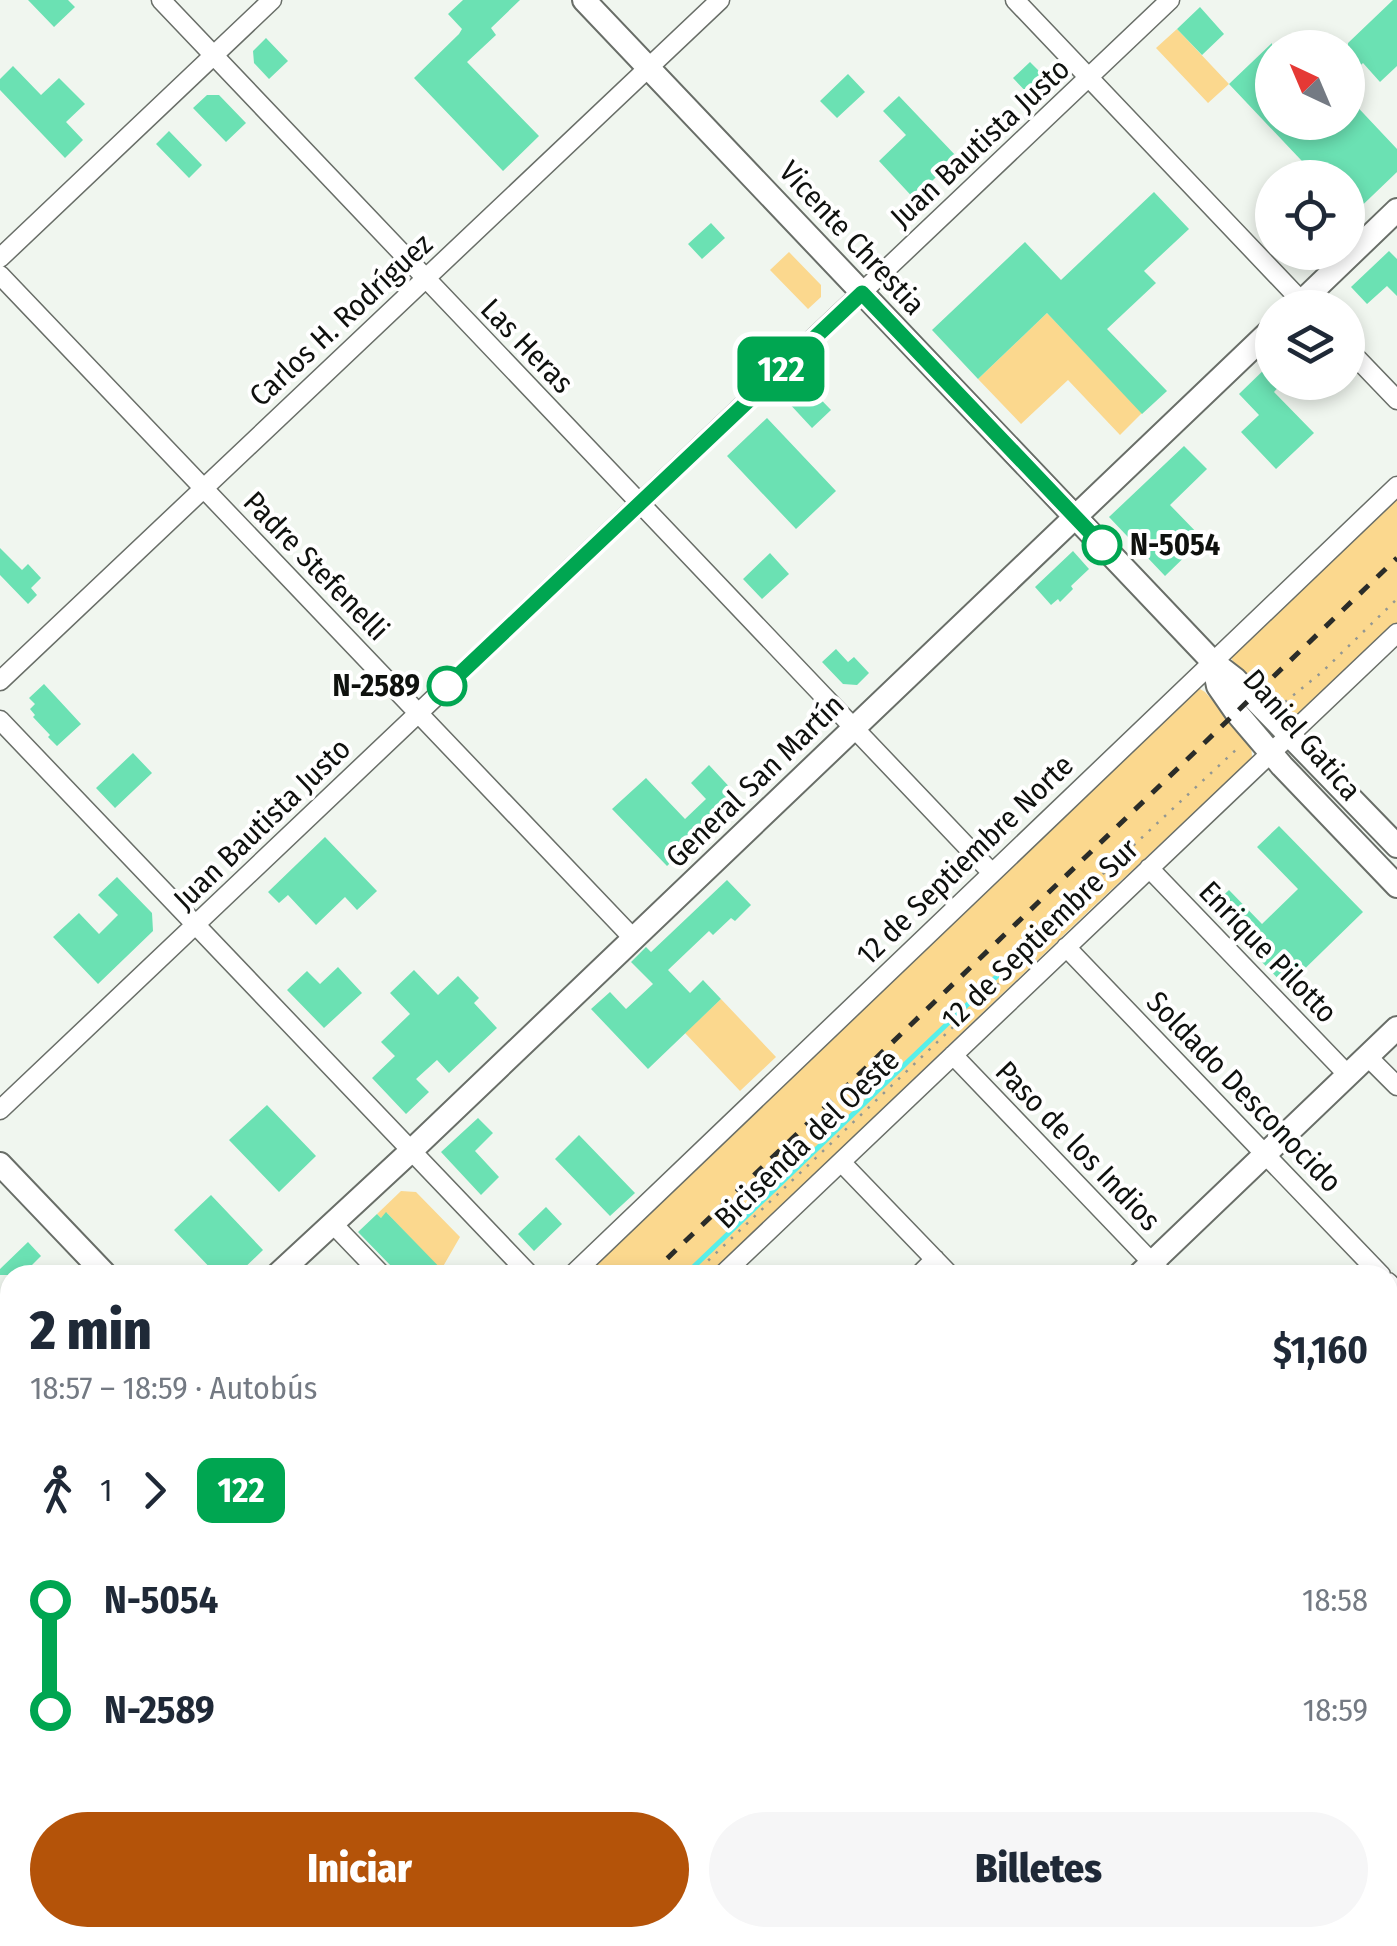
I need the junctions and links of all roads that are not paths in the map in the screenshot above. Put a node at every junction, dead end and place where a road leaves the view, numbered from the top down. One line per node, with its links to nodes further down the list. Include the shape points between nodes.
1 (161, 0): 7 (street, Las Heras)
2 (272, 0): 7 (street)
3 (584, 0): 8 (main road, Vicente Chrestia)
4 (720, 0): 8 (street, Carlos H. Rodríguez)
5 (1015, 0): 9 (street)
6 (1170, 0): 9 (street, Juan Bautista Justo)
7 (214, 55): 11 (street); 13 (street, Las Heras)
8 (648, 67): 13 (street, Carlos H. Rodríguez); 16 (main road, Vicente Chrestia)
9 (1089, 78): 14 (street); 16 (street, Juan Bautista Justo)
10 (1397, 210): 15 (main road)
11 (0, 258)
12 (0, 274): 21 (street, Padre Stefenelli)
13 (425, 278): 21 (street, Carlos H. Rodríguez); 22 (street, Las Heras)
14 (1287, 290)
15 (1316, 290)
16 (862, 293): 22 (street, Juan Bautista Justo); 23 (main road, Vicente Chrestia)
17 (1255, 345): 23 (main road, General San Martín)
18 (1365, 367): 19 (street)
19 (1397, 400)
20 (1397, 486): 25 (street, 12 de Septiembre Norte)
21 (204, 488): 26 (street, Carlos H. Rodríguez); 27 (street, Padre Stefenelli)
22 (640, 504): 27 (street, Juan Bautista Justo); 29 (street, Las Heras)
23 (1076, 517): 25 (main road, Daniel Gatica); 29 (main road, General San Martín)
24 (1397, 633): 30 (street, 12 de Septiembre Sur)
25 (1213, 662): 30 (main road, Daniel Gatica); 31 (main road, Daniel Gatica, via 1222,692); 34 (street, 12 de Septiembre Norte)
26 (0, 681)
27 (419, 713): 36 (street, Juan Bautista Justo); 37 (street, Padre Stefenelli)
28 (0, 720): 36 (street)
29 (853, 729): 34 (street); 37 (main road, General San Martín)
30 (1290, 734): 31 (street, 12 de Septiembre Sur); 32 (main road, Daniel Gatica)
31 (1270, 753): 33 (street, 12 de Septiembre Sur); 35 (main road, Daniel Gatica)
32 (1397, 846)
33 (1149, 868): 38 (street, 12 de Septiembre Sur); 42 (street, Enrique Pilotto)
34 (992, 873): 55 (street, 12 de Septiembre Norte)
35 (1397, 886)
36 (196, 925): 44 (street, Juan Bautista Justo); 45 (street)
37 (634, 938): 45 (main road, General San Martín)
38 (1066, 947): 40 (street, 12 de Septiembre Sur); 46 (street, Soldado Desconocido)
39 (1397, 1028): 41 (main road)
40 (953, 1055): 47 (street, 12 de Septiembre Sur); 59 (street, Paso de los Indios)
41 (1367, 1056): 42 (main road); 43 (street)
42 (1348, 1075): 46 (main road)
43 (1397, 1086)
44 (0, 1110)
45 (410, 1151): 49 (main road, General San Martín); 54 (street)
46 (1265, 1154): 60 (main road); 61 (street, Soldado Desconocido)
47 (841, 1162): 50 (street); 56 (street, 12 de Septiembre Sur)
48 (0, 1164): 51 (main road)
49 (332, 1223): 52 (main road, General San Martín); 53 (street)
50 (935, 1259): 57 (street); 58 (street)
51 (96, 1265)
52 (288, 1265)
53 (372, 1265)
54 (520, 1265)
55 (582, 1265)
56 (733, 1265)
57 (929, 1265)
58 (941, 1265)
59 (1146, 1265)
60 (1157, 1265)
61 (1371, 1265)

